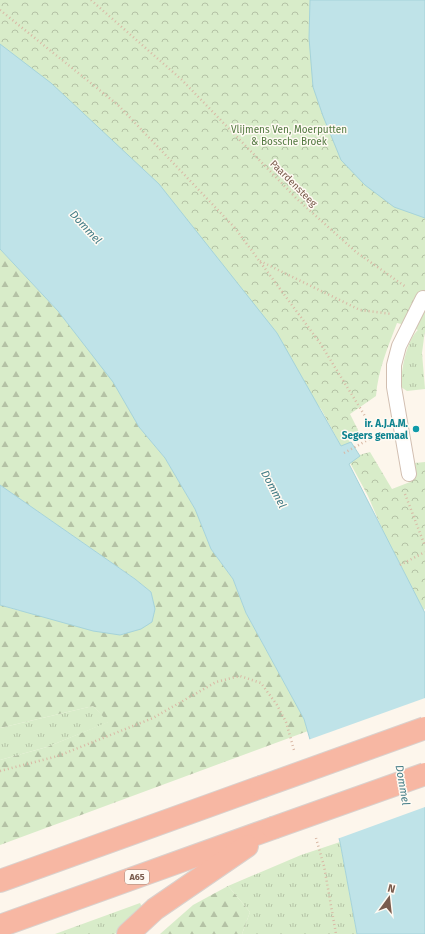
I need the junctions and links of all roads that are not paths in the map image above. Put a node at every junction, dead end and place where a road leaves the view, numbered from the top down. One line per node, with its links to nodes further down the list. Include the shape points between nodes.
1 (423, 298): 2 (lane, via 399,346 394,365 394,387)
2 (409, 474)
3 (425, 728): 6 (highway, bridge)
4 (425, 774): 5 (highway, A65, bridge)
5 (273, 828): 7 (highway, A65); 8 (highway, A65, via 156,909)
6 (0, 881)
7 (0, 926)
8 (128, 934)

